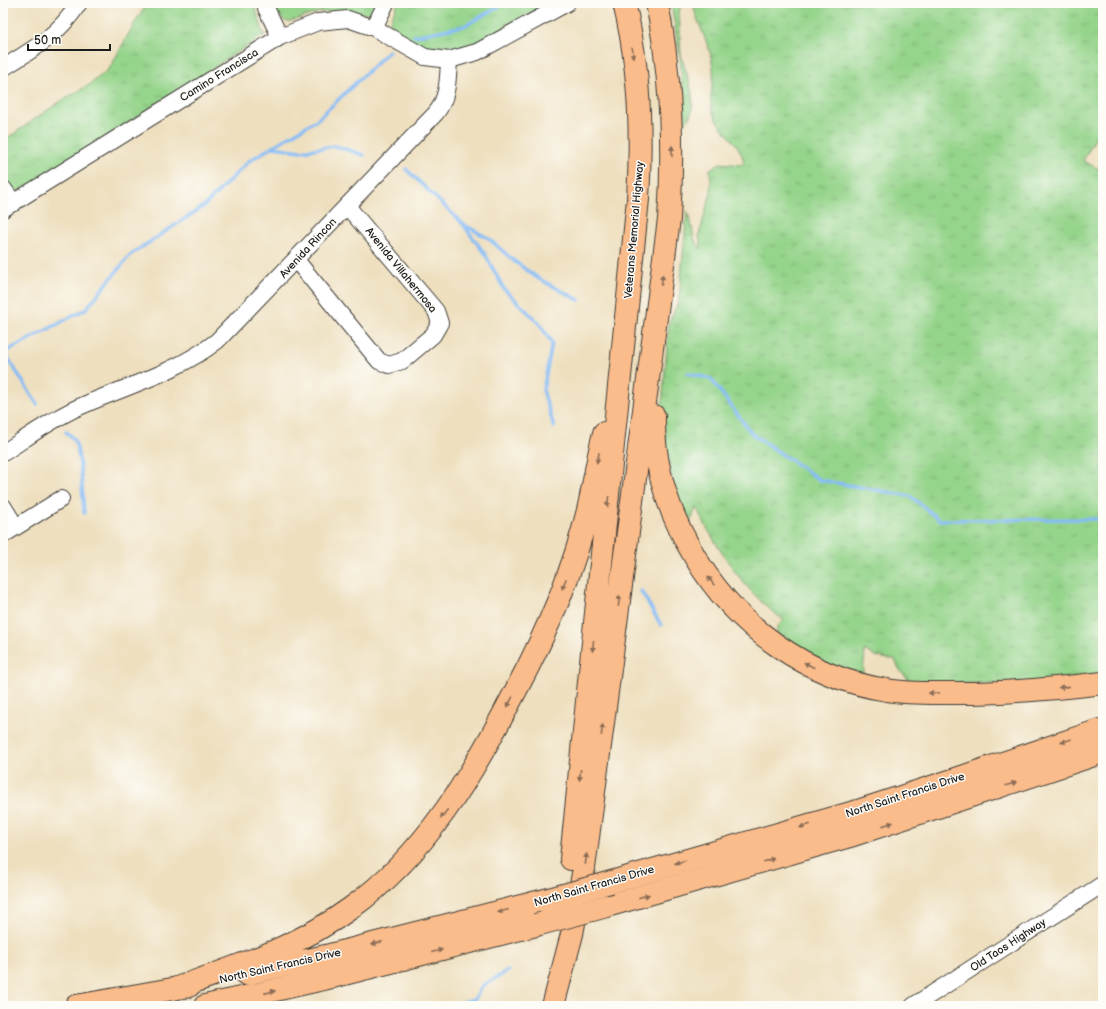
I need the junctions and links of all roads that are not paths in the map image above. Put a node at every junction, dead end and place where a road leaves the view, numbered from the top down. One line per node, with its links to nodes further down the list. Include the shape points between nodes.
1 (79, 3): 10 (street, via 72,15 46,42)
2 (266, 3): 8 (street)
3 (386, 3): 7 (street)
4 (567, 3): 9 (street, via 477,52)
5 (657, 3): 15 (highway, one-way to 5, via 672,180 669,80)
6 (626, 9): 16 (highway, Veterans Memorial Highway, one-way to 16, via 639,100 640,160)
7 (374, 28): 8 (street, Camino Francisca, via 348,19 318,22); 9 (street, Camino Francisca, via 425,57)
8 (280, 37): 12 (street, Camino Francisca)
9 (450, 60): 13 (street, Avenida Rincon, via 447,92 440,108)
10 (3, 68)
11 (3, 188): 12 (street)
12 (8, 206)
13 (347, 206): 14 (street, Avenida Rincon); 14 (street, Avenida Villahermosa, via 436,311 440,323 433,335 398,363 389,365 380,361)
14 (296, 260): 17 (street, Avenida Rincon, via 226,333 195,357 69,412)
15 (657, 319): 21 (highway, one-way to 15, via 992,693 887,690 860,684 816,668 764,636 736,611 702,570 676,521 664,490 654,437); 31 (highway, one-way to 15, via 572,934 584,868)
16 (624, 338): 26 (highway, one-way to 26, via 588,511 564,584 523,678 452,804 407,859 350,909 287,947); 30 (highway, one-way to 30, via 569,873 557,939)
17 (3, 453)
18 (61, 499): 20 (street)
19 (3, 506): 20 (street)
20 (10, 531)
21 (1103, 683)
22 (1103, 729): 26 (highway, North Saint Francis Drive, one-way to 26, bridge, via 861,810 611,882 330,955)
23 (1103, 752): 25 (highway, North Saint Francis Drive, one-way to 23, bridge, via 536,926 850,836)
24 (1103, 884): 32 (street, Old Taos Highway)
25 (409, 958): 28 (highway, North Saint Francis Drive, one-way to 25); 29 (highway, via 349,984)
26 (174, 989): 27 (highway, North Saint Francis Drive)
27 (76, 1006)
28 (205, 1006)
29 (276, 1006)
30 (538, 1006)
31 (553, 1006)
32 (913, 1006)

